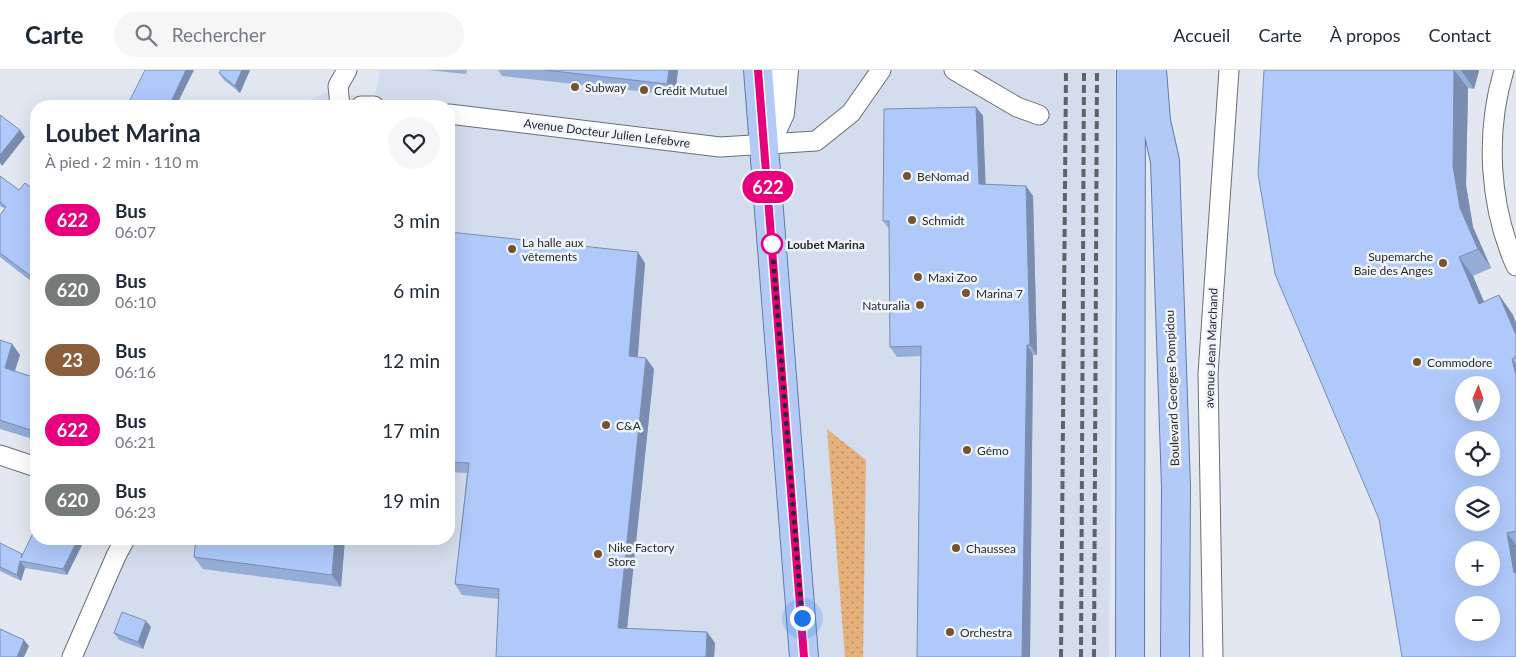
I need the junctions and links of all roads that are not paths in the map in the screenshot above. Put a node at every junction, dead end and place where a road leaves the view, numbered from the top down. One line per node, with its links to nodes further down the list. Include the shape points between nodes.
1 (347, 70): 10 (street, via 338,86)
2 (758, 70): 14 (main road)
3 (784, 70): 14 (main road, via 780,113)
4 (881, 70): 14 (street, Avenue Docteur Julien Lefebvre, via 852,113 816,141)
5 (954, 70): 12 (street, via 1018,107)
6 (1131, 70): 13 (main road)
7 (1152, 70): 13 (main road)
8 (1229, 70): 23 (street, avenue Jean Marchand, via 1208,374)
9 (1504, 70): 15 (street, via 1496,102 1493,180 1503,235)
10 (339, 100)
11 (455, 115): 14 (street, Avenue Docteur Julien Lefebvre, via 720,147)
12 (1039, 115)
13 (1143, 123): 21 (main road); 22 (main road, Boulevard Georges Pompidou, via 1165,161 1176,487)
14 (765, 145): 20 (main road)
15 (1516, 266)
16 (0, 455): 17 (street)
17 (30, 465)
18 (122, 545): 19 (street)
19 (72, 657)
20 (804, 657)
21 (1130, 657)
22 (1175, 657)
23 (1213, 657)

